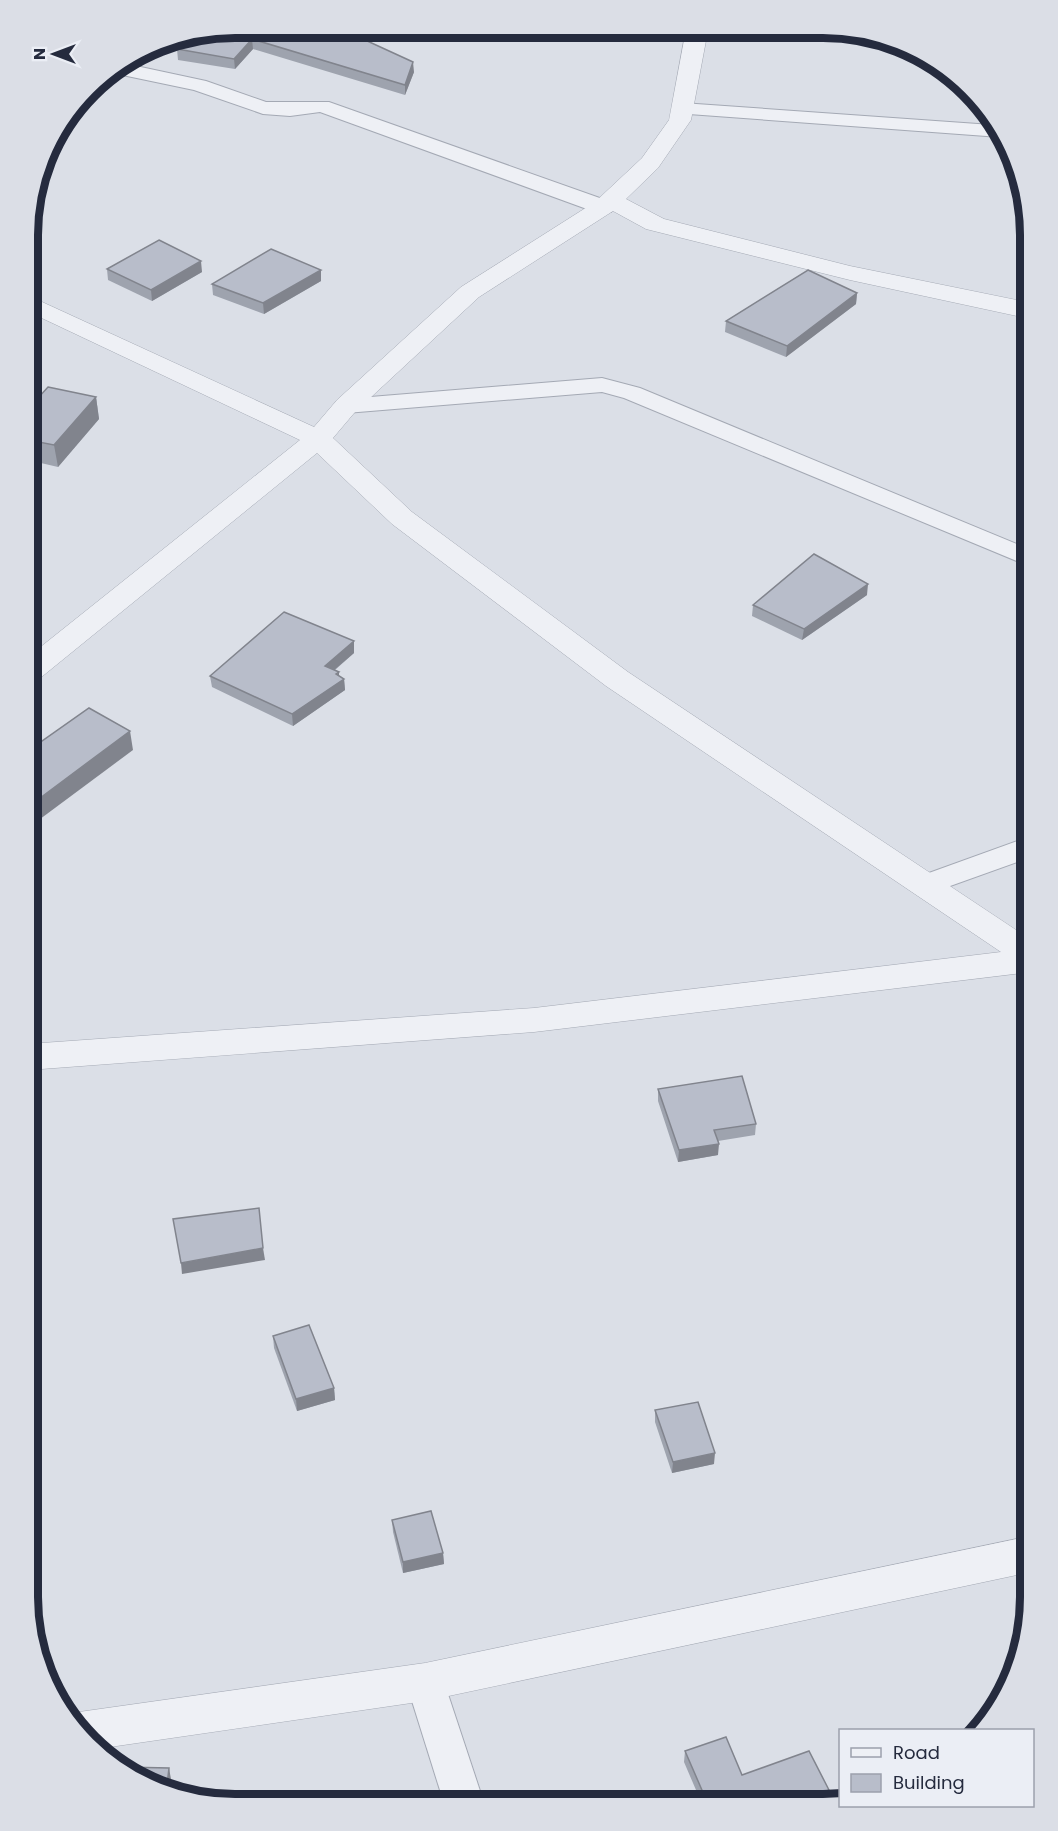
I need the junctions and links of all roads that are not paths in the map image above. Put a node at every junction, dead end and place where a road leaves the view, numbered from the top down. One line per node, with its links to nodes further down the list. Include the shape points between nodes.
1 (695, 38): 3 (street)
2 (126, 70): 5 (lane, via 199,85 263,108 322,106)
3 (682, 109): 4 (lane); 5 (street, via 681,120 650,163)
4 (991, 132)
5 (607, 203): 7 (street, via 654,224 850,273); 8 (street, via 470,292)
6 (38, 307): 9 (street)
7 (1020, 309)
8 (346, 406): 9 (street); 10 (lane, via 602,385 632,393)
9 (318, 439): 11 (street); 13 (street, via 402,518 608,672)
10 (1020, 554)
11 (38, 664)
12 (1020, 850): 13 (lane)
13 (925, 885): 14 (street)
14 (1020, 950)
15 (1020, 959): 16 (street, via 534,1020)
16 (38, 1056)
17 (1020, 1556): 18 (street)
18 (425, 1682): 19 (street); 20 (lane)
19 (90, 1730)
20 (461, 1794)

